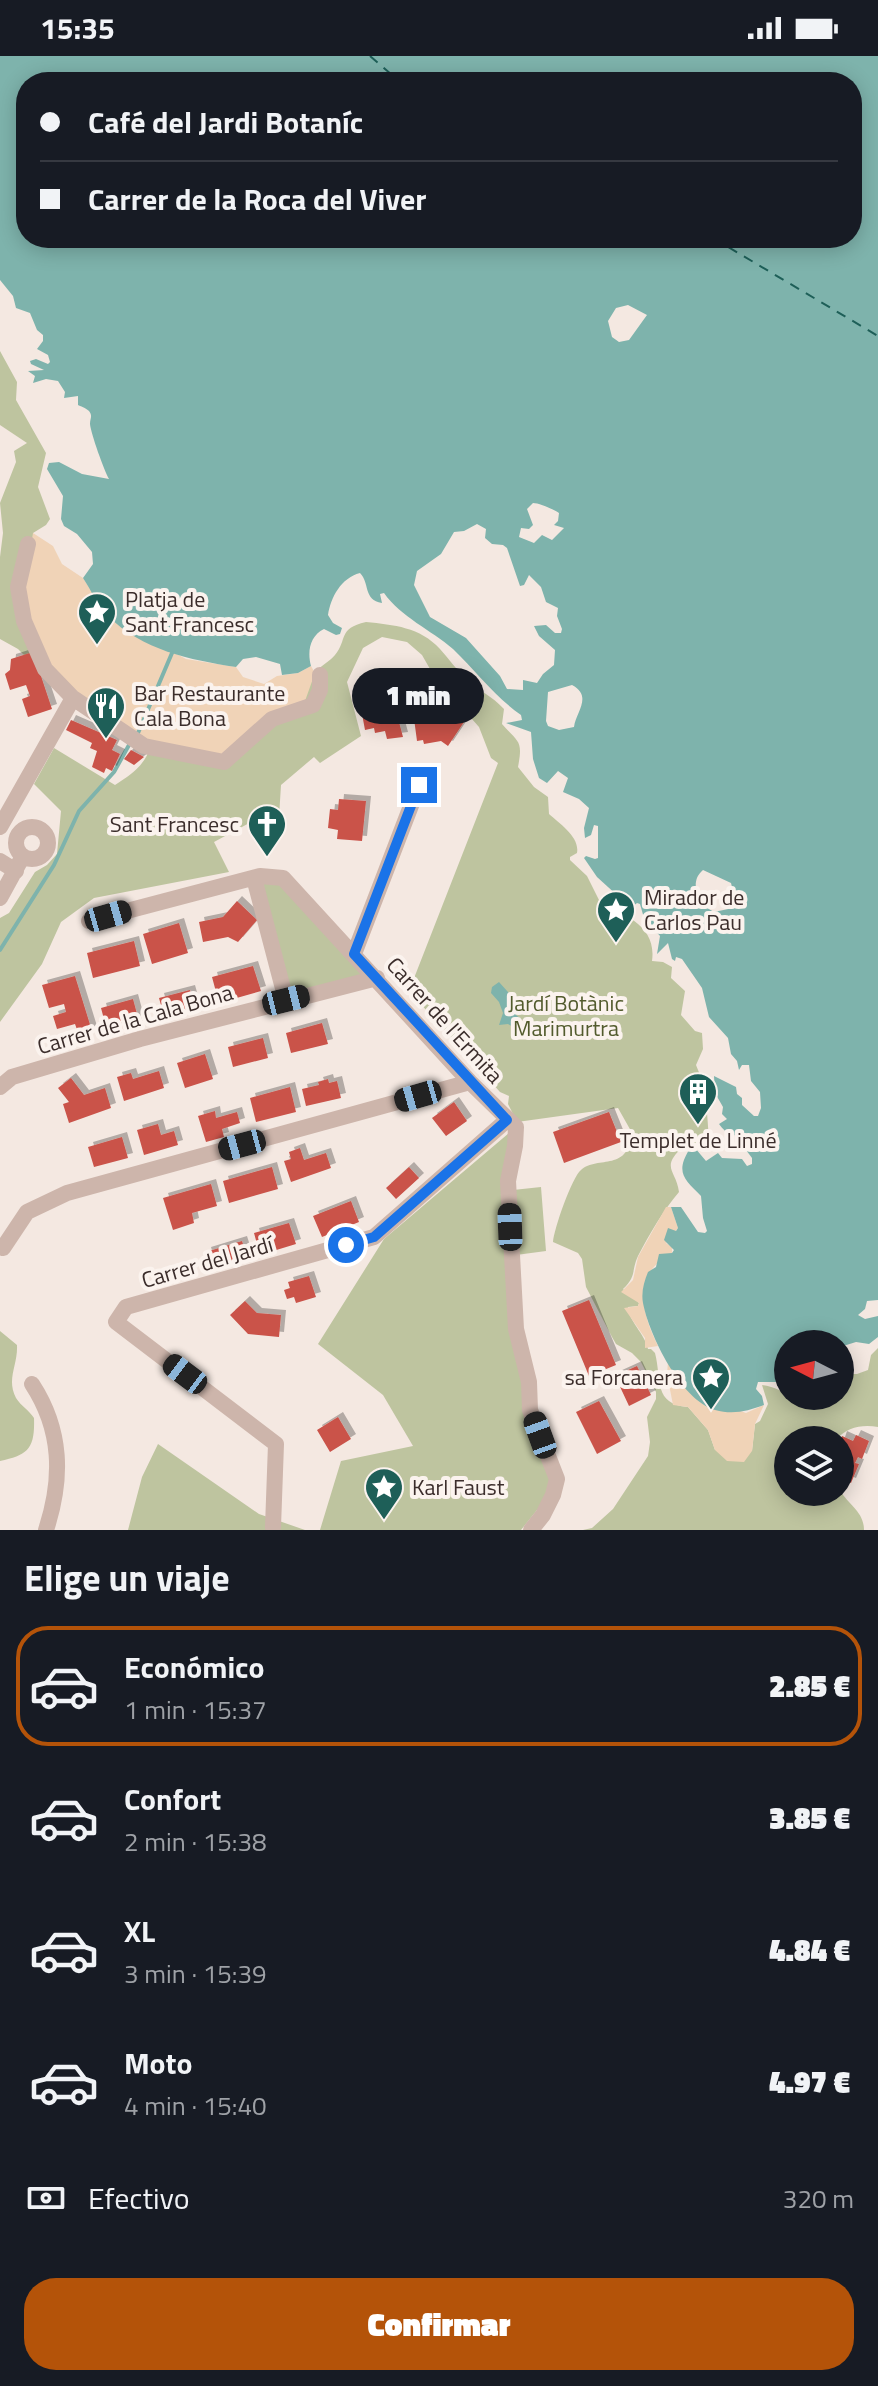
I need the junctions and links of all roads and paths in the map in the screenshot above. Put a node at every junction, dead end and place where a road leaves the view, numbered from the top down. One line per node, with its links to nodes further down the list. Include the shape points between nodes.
1 (28, 544): 3 (street, via 18,587 24,621 45,669)
2 (320, 675): 3 (street, via 313,705 272,719 224,762 144,746)
3 (73, 698): 5 (street)
4 (419, 785): 10 (street)
5 (0, 827)
6 (0, 861): 8 (street, via 19,864)
7 (254, 878): 9 (street, Carrer de l'Ermita); 10 (street, Carrer de l'Ermita, via 283,878); 12 (street)
8 (0, 898)
9 (89, 921)
10 (354, 954): 11 (street, Carrer de l'Ermita)
11 (377, 978): 12 (street, Carrer de la Cala Bona); 13 (street, Carrer de l'Ermita)
12 (286, 1000): 14 (street, Carrer de la Cala Bona, via 12,1077)
13 (470, 1082): 15 (street, Carrer de l'Ermita); 16 (street, via 67,1193 27,1212)
14 (0, 1087)
15 (511, 1124): 18 (street, Carrer del Jardí, via 374,1237 126,1307 116,1322 276,1444); 20 (street, via 515,1146 508,1181 516,1329 530,1410 557,1479)
16 (3, 1248)
17 (32, 1384): 19 (street, via 48,1408 58,1454 54,1507)
18 (273, 1527)
19 (46, 1530)
20 (531, 1530)

